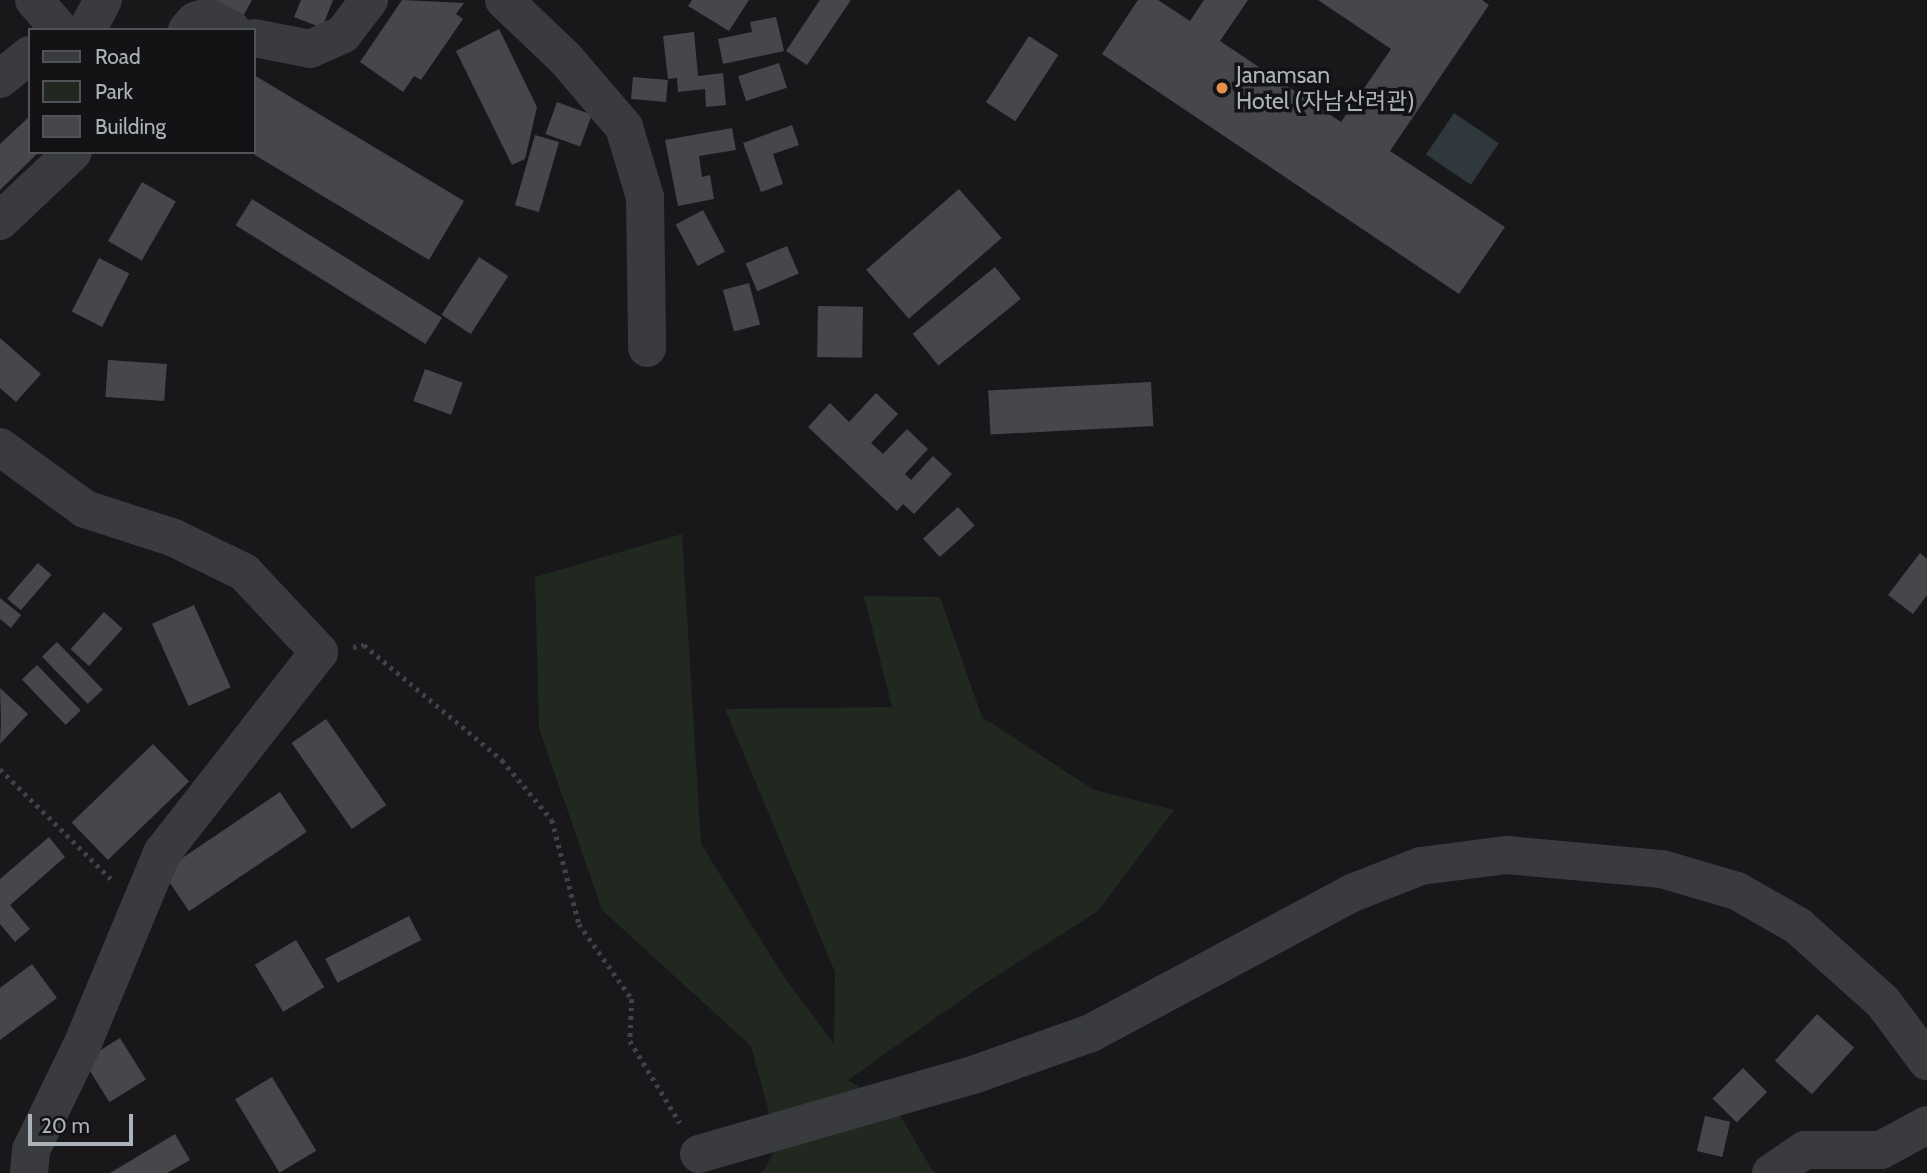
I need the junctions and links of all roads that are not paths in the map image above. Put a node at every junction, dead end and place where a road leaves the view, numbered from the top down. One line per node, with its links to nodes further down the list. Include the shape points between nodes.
1 (34, 0): 5 (street)
2 (103, 0): 6 (street)
3 (369, 0): 9 (street, via 343,34 310,49)
4 (504, 0): 14 (street, via 565,58 624,127 645,197)
5 (58, 28)
6 (88, 28)
7 (189, 28): 8 (street, via 208,18)
8 (228, 28)
9 (256, 38)
10 (28, 57): 11 (street)
11 (0, 79)
12 (71, 154): 13 (street)
13 (0, 221)
14 (647, 348)
15 (0, 447): 19 (street, via 85,509 174,538 244,572 319,652 162,853 83,1043 31,1150)
16 (1927, 1061): 18 (street, via 1883,1002 1808,934 1737,891 1662,869 1507,855 1421,866 1353,893 1091,1033 973,1075)
17 (1927, 1125): 20 (street, via 1881,1150 1805,1150)
18 (699, 1154)
19 (29, 1173)
20 (1771, 1173)

